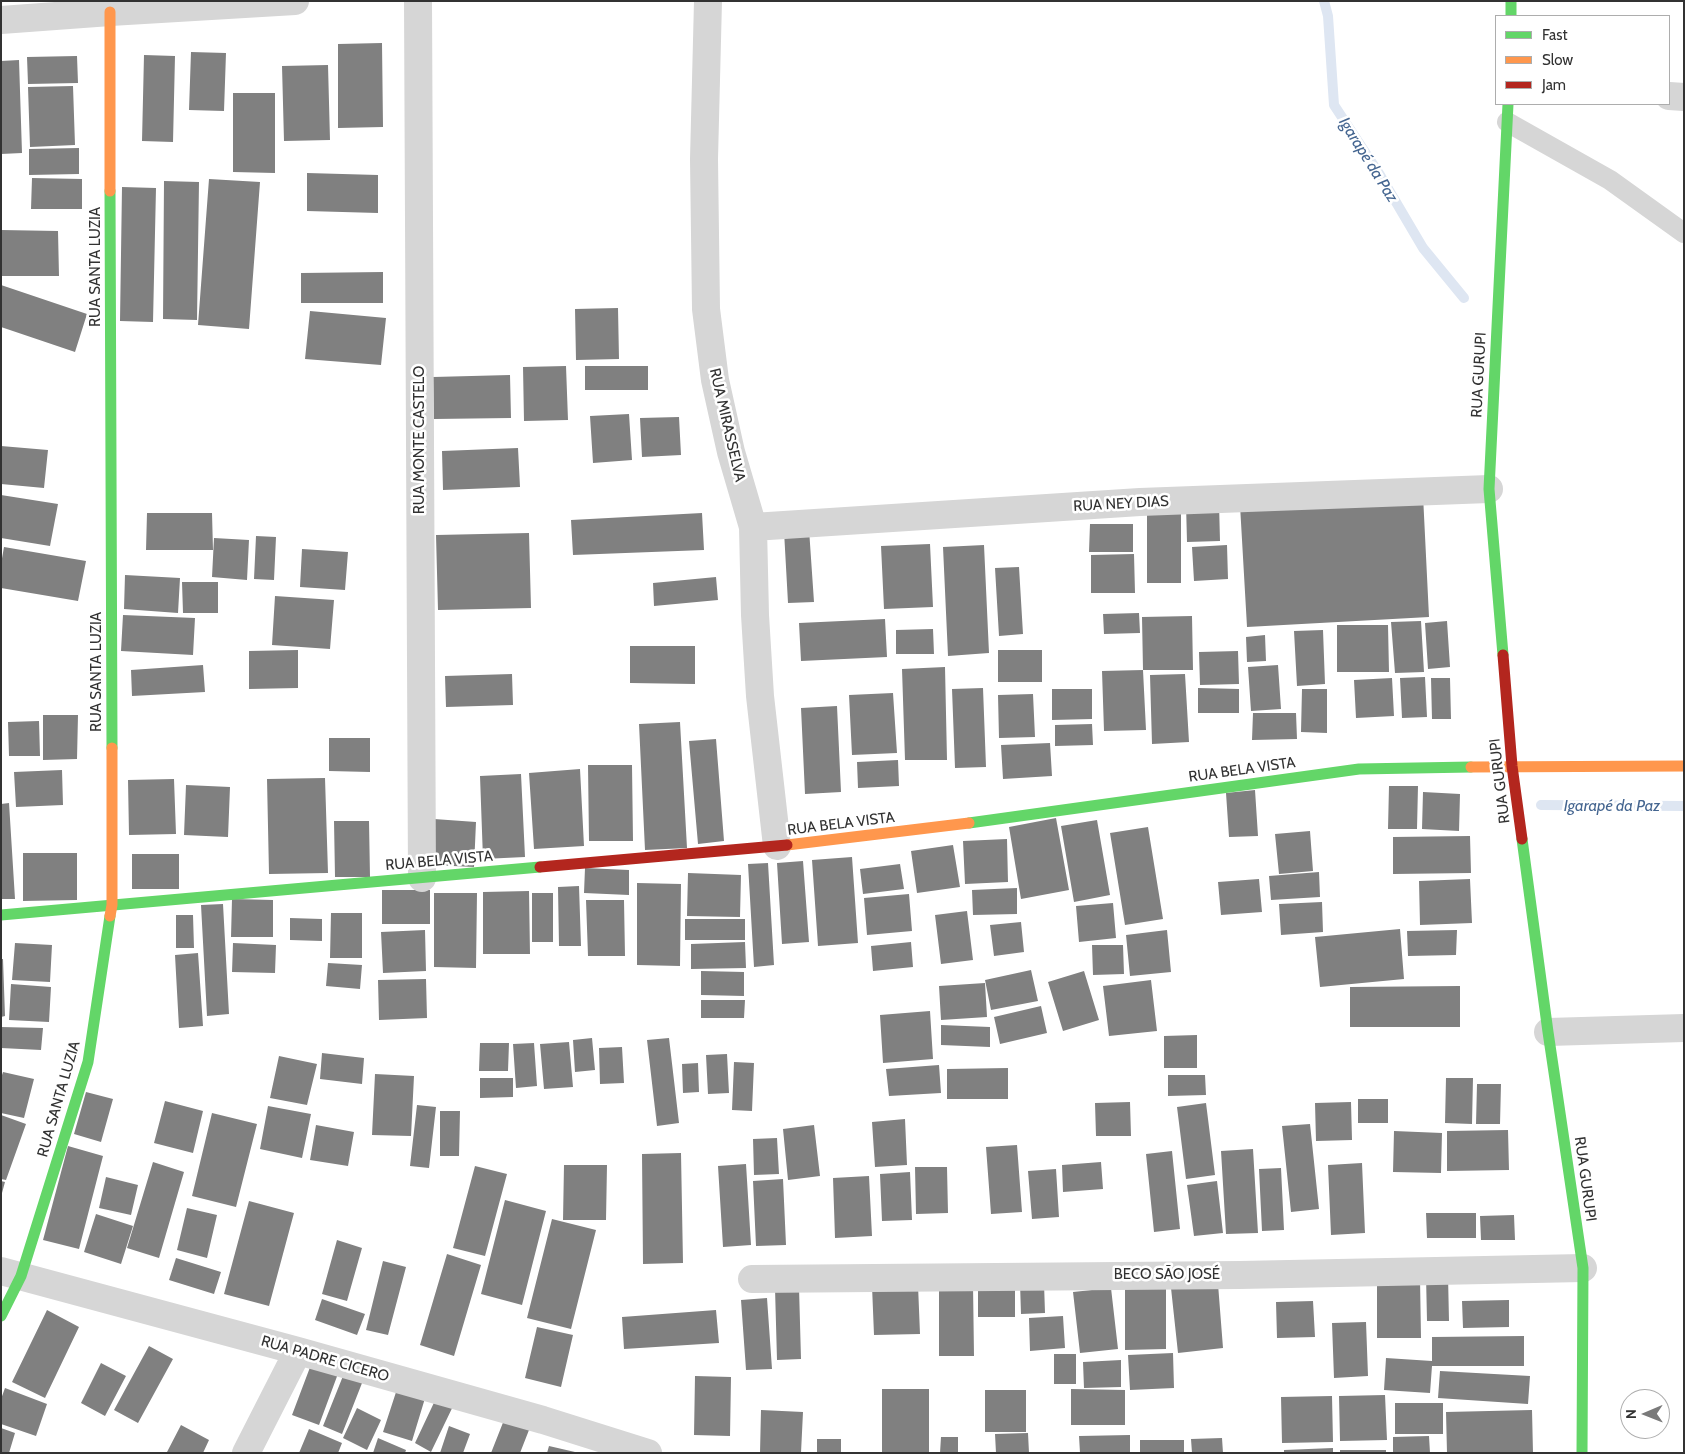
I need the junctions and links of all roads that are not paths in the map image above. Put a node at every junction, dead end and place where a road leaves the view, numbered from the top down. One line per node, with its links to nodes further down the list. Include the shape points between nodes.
1 (295, 1): 5 (street)
2 (418, 1): 17 (street, RUA MONTE CASTELO)
3 (708, 1): 13 (street, RUA MIRASSELVA, via 704,159 706,309 715,380 731,452)
4 (1511, 1): 6 (street)
5 (110, 12): 7 (street); 18 (street, RUA SANTA LUZIA)
6 (1510, 15)
7 (1, 20)
8 (1670, 96): 9 (street)
9 (1684, 97)
10 (1508, 113): 11 (lane); 12 (street, RUA GURUPI)
11 (1684, 233)
12 (1489, 490): 13 (street, RUA NEY DIAS, via 1140,502); 14 (street, RUA GURUPI)
13 (753, 527): 16 (street, RUA MIRASSELVA, via 760,696)
14 (1512, 766): 15 (street, RUA BELA VISTA); 16 (street, RUA BELA VISTA, via 1359,769 989,821); 21 (street, RUA GURUPI)
15 (1684, 766)
16 (777, 846): 17 (street, RUA BELA VISTA)
17 (422, 878): 18 (street, RUA BELA VISTA)
18 (112, 905): 19 (street, RUA BELA VISTA); 23 (street, RUA SANTA LUZIA, via 88,1062)
19 (1, 915)
20 (1684, 1028): 21 (street)
21 (1548, 1032): 22 (street, RUA GURUPI)
22 (1583, 1268): 24 (street, BECO SÃO JOSÉ); 29 (street, RUA GURUPI)
23 (11, 1273): 25 (street, RUA SANTA LUZIA); 26 (street, RUA PADRE CICERO)
24 (752, 1279)
25 (1, 1316)
26 (298, 1351): 27 (street); 28 (street, RUA PADRE CICERO)
27 (246, 1453)
28 (648, 1453)
29 (1582, 1453)

